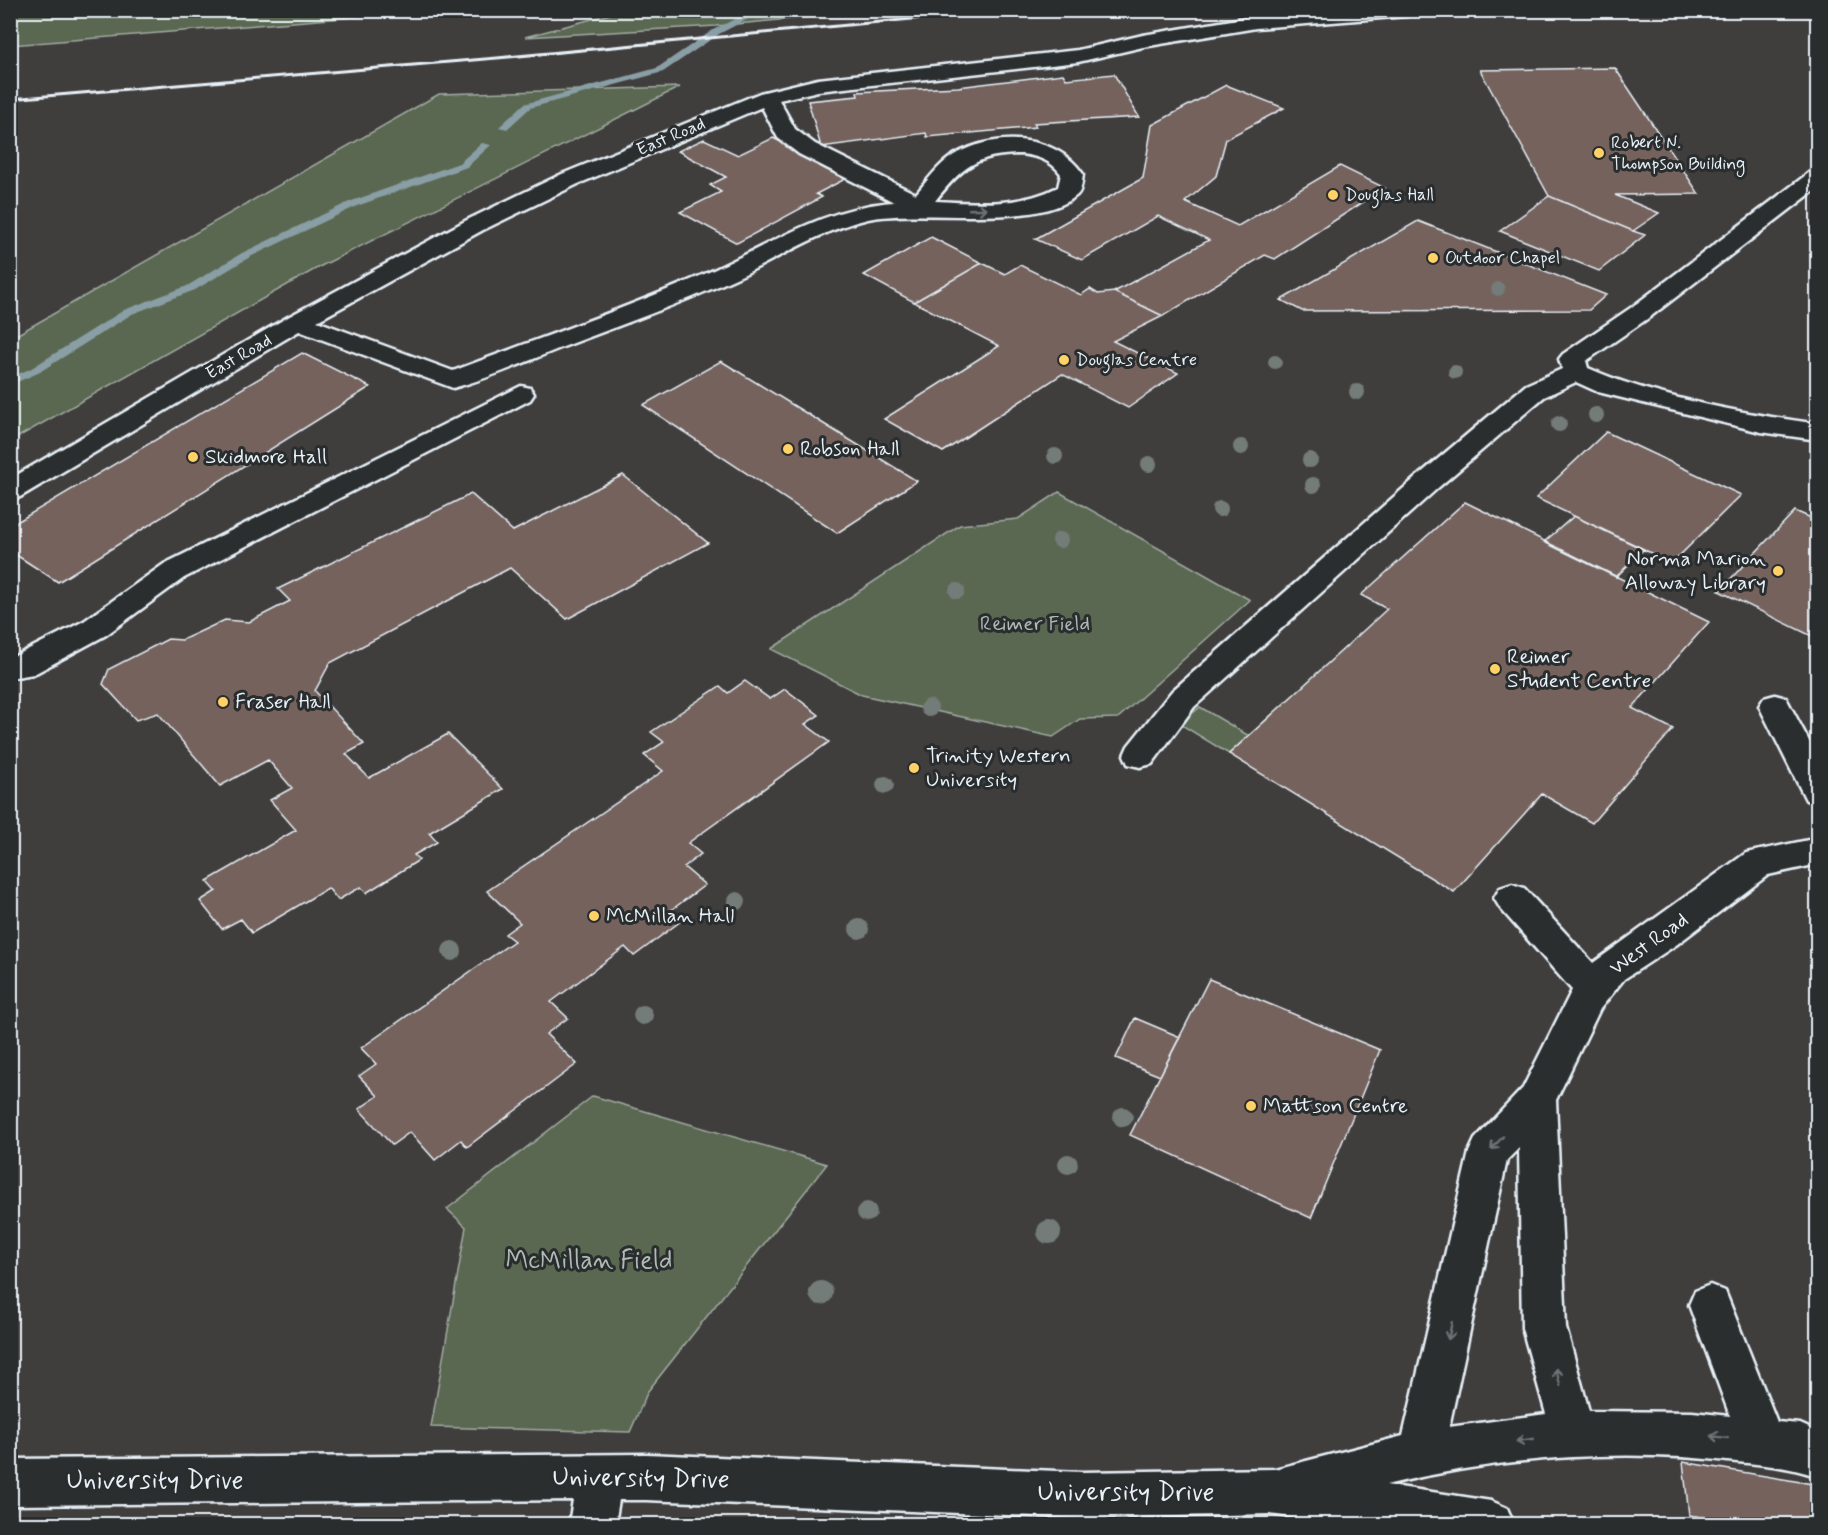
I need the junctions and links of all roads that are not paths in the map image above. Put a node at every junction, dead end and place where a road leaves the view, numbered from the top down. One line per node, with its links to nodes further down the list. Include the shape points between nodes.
1 (1407, 10): 2 (street, East Road)
2 (1256, 22): 3 (street); 4 (street, East Road, via 1078,56 818,86)
3 (1296, 37)
4 (767, 97): 6 (street, via 786,133 807,149); 7 (street, East Road, via 547,190 396,266)
5 (1818, 177): 8 (street, via 1641,312 1572,359)
6 (919, 205): 6 (street, one-way to 6, via 971,210 1039,203 1069,191 1072,174 1063,160 1043,151 1013,148 982,152 968,156 951,169); 7 (street, via 838,220 708,281 453,380)
7 (297, 322): 11 (street, East Road)
8 (1576, 372): 10 (street, via 1608,386 1761,424); 14 (street, via 1535,391 1430,480 1183,699)
9 (521, 394): 12 (street, via 174,571 95,628 23,666)
10 (1818, 432)
11 (10, 490)
12 (10, 667)
13 (1775, 706): 15 (street)
14 (1140, 755)
15 (1818, 791)
16 (1818, 851): 18 (street, West Road, via 1758,863 1663,935 1611,968)
17 (1512, 898): 18 (street)
18 (1594, 989): 19 (street, West Road)
19 (1537, 1100): 21 (street, West Road, one-way to 19, via 1544,1328); 23 (street, West Road, one-way to 23, via 1489,1152)
20 (1710, 1305): 22 (street)
21 (1573, 1433): 22 (street, University Drive, one-way to 21, via 1692,1434); 23 (street, University Drive, one-way to 23)
22 (1763, 1443): 24 (street, University Drive, via 1800,1447)
23 (1421, 1454): 27 (street, University Drive)
24 (1818, 1455)
25 (600, 1477): 26 (street, University Drive); 27 (street, University Drive, via 1082,1496); 28 (street)
26 (10, 1482)
27 (1270, 1491): 29 (street, University Drive)
28 (592, 1524)
29 (1491, 1524)

